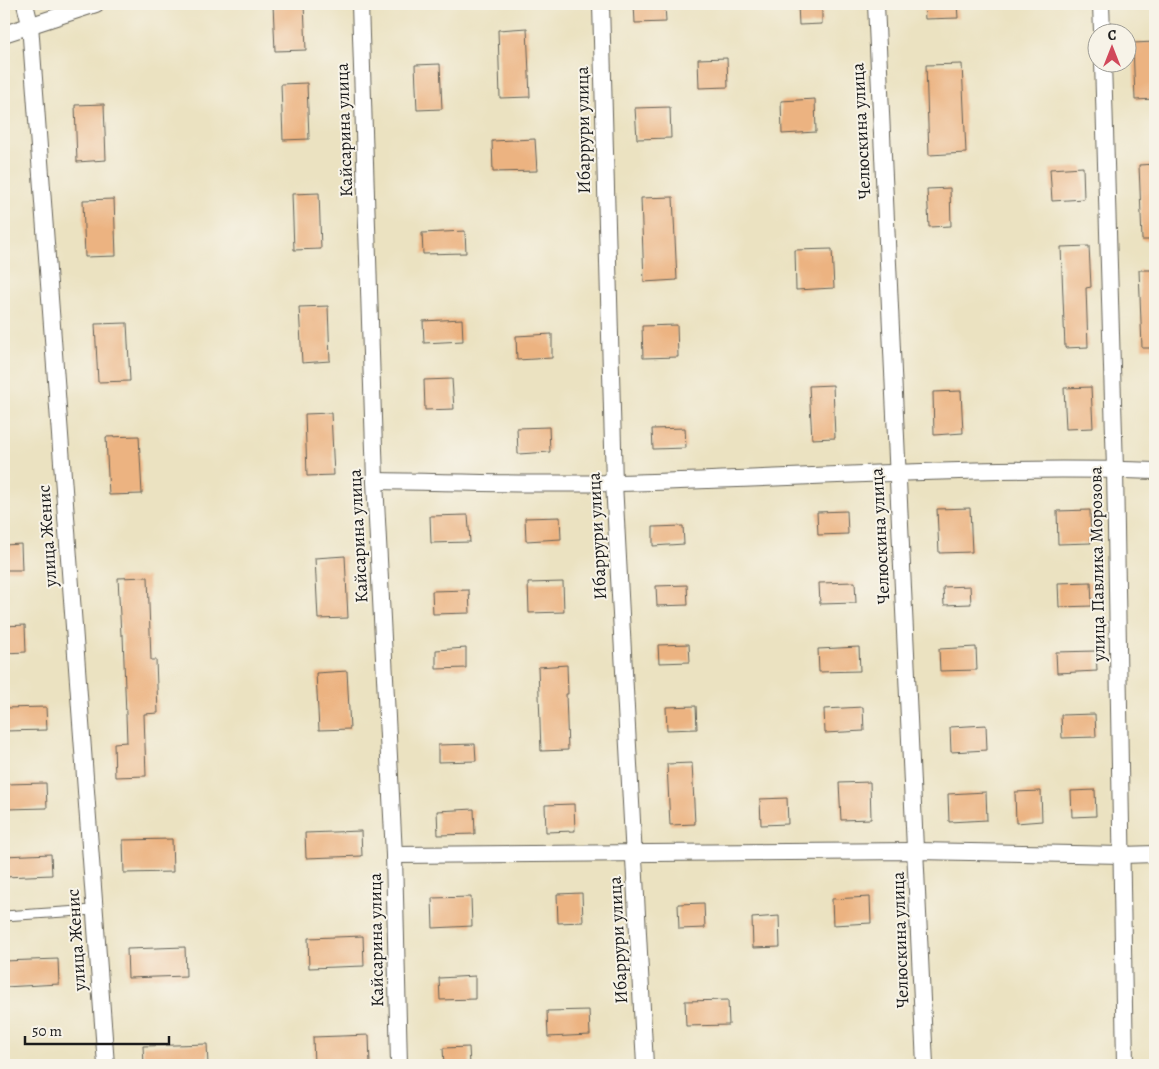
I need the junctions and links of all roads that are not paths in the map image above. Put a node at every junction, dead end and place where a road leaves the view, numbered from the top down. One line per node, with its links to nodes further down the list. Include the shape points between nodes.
1 (25, 4): 8 (street, улица Женис)
2 (96, 4): 8 (street)
3 (360, 4): 14 (street, Кайсарина улица)
4 (601, 4): 15 (street, Ибаррури улица)
5 (876, 4): 13 (street, Челюскина улица)
6 (1101, 4): 7 (street)
7 (1102, 22)
8 (30, 24): 9 (street); 21 (street, улица Женис)
9 (4, 34)
10 (1103, 72): 11 (street, улица Павлика Морозова)
11 (1115, 469): 12 (street); 13 (street); 19 (street, улица Павлика Морозова)
12 (1155, 470)
13 (896, 472): 15 (street); 16 (street, Челюскина улица)
14 (375, 482): 15 (street); 18 (street, Кайсарина улица)
15 (614, 483): 17 (street, Ибаррури улица)
16 (916, 851): 17 (street); 19 (street); 26 (street, Челюскина улица)
17 (633, 852): 18 (street); 25 (street, Ибаррури улица)
18 (394, 854): 24 (street, Кайсарина улица)
19 (1122, 854): 20 (street); 27 (street, улица Павлика Морозова)
20 (1155, 854)
21 (94, 910): 22 (lane); 23 (street, улица Женис)
22 (4, 916)
23 (106, 1065)
24 (399, 1065)
25 (645, 1065)
26 (925, 1065)
27 (1124, 1065)

